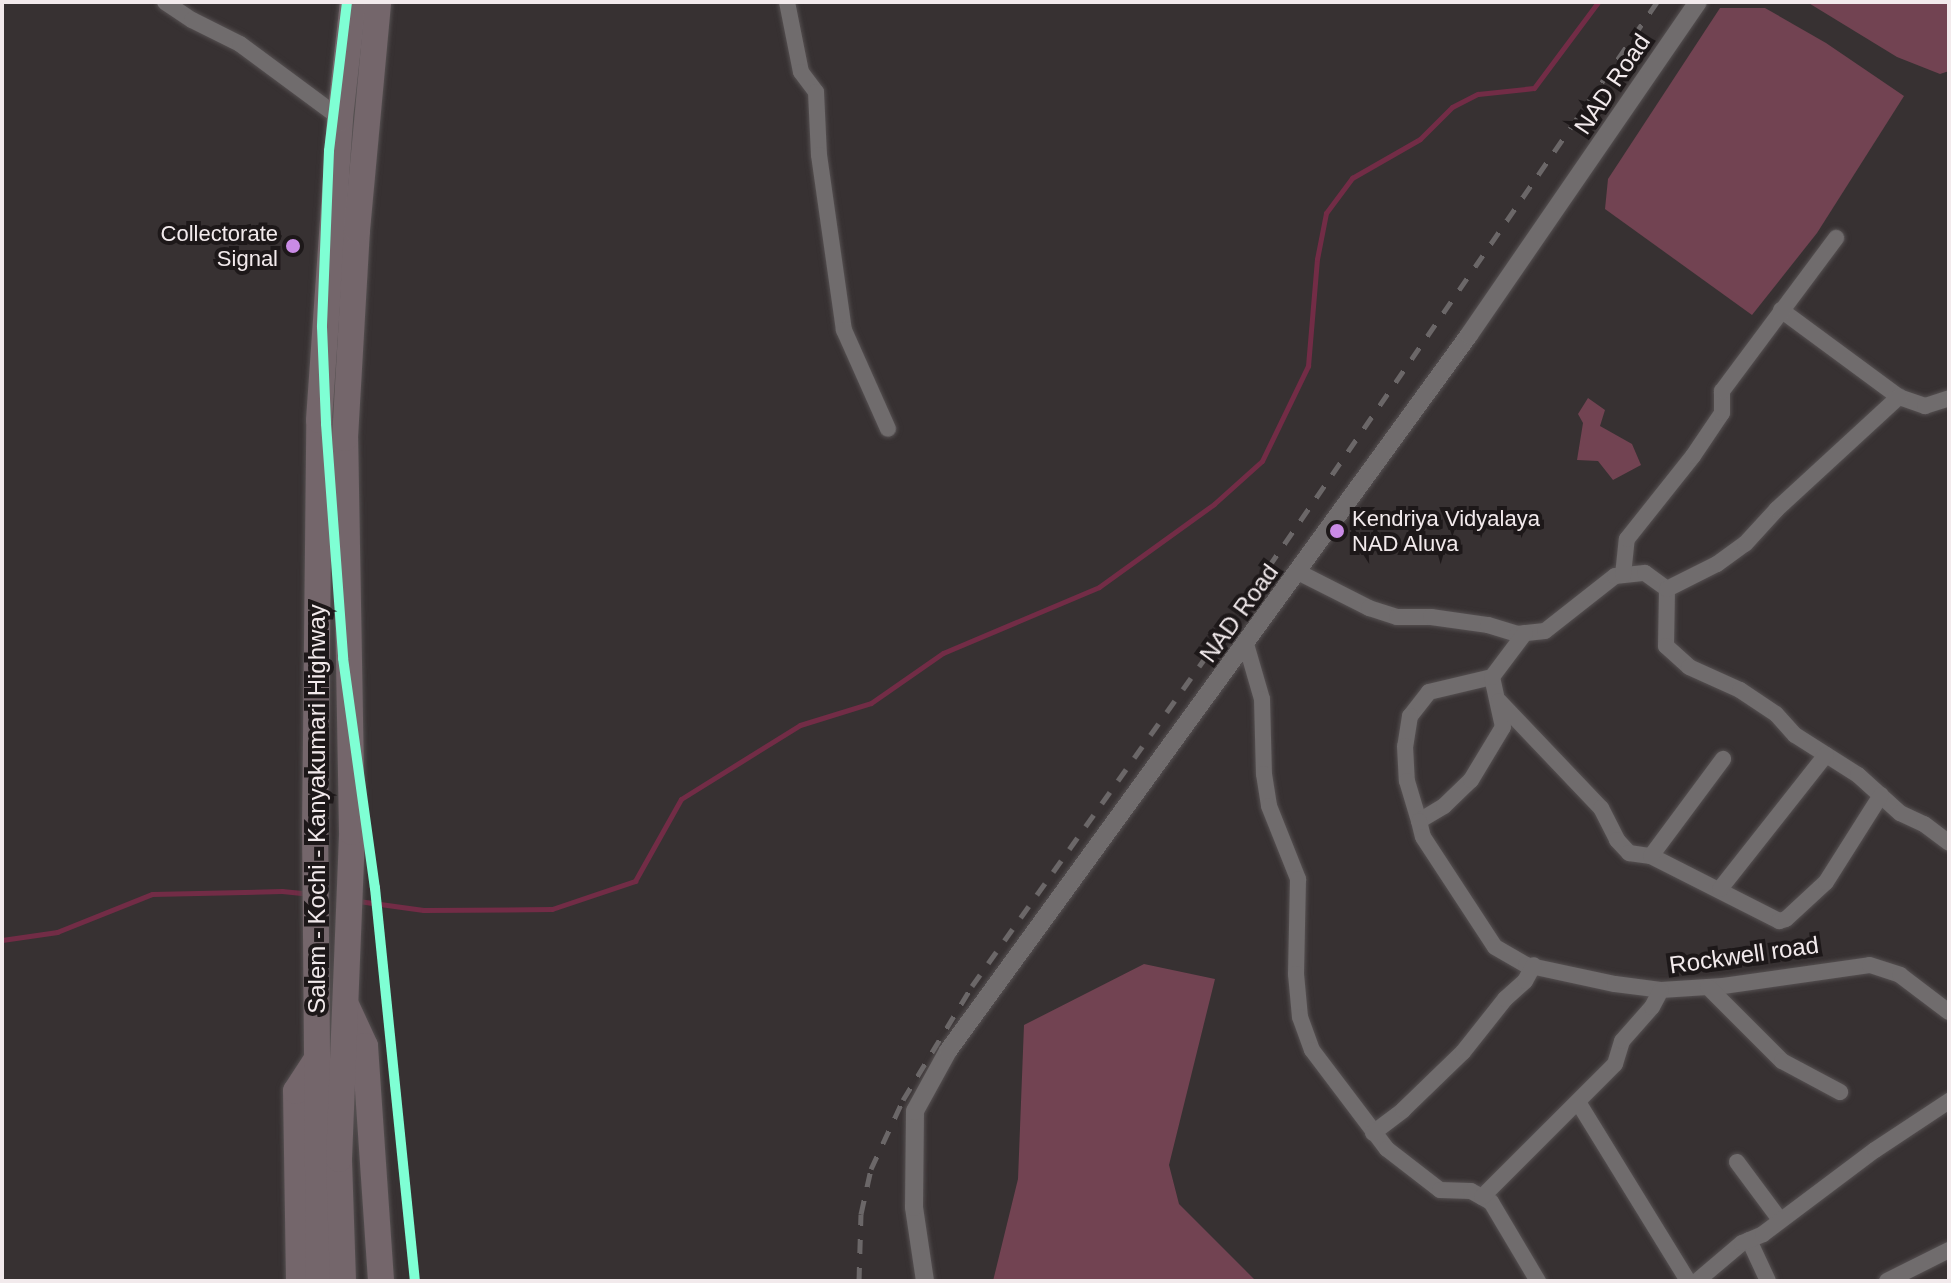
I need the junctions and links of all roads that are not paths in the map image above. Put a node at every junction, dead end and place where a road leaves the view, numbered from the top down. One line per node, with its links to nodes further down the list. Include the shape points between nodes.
1 (165, 2): 6 (street, via 240,44)
2 (353, 2): 6 (highway, Salem - Kochi - Kanyakumari Highway)
3 (378, 2): 29 (highway, Salem - Kochi - Kanyakumari Highway, via 345,438 352,832)
4 (787, 2): 11 (street, via 801,72 816,92 819,155 844,330)
5 (1698, 2): 12 (street, NAD Road)
6 (340, 118): 31 (highway, Salem - Kochi - Kanyakumari Highway, via 319,420)
7 (1836, 238): 8 (street)
8 (1781, 310): 9 (street); 13 (street, via 1722,391 1722,413 1627,539)
9 (1899, 397): 10 (street, via 1925,406); 14 (street, via 1745,544)
10 (1949, 398)
11 (888, 429)
12 (1298, 572): 15 (street, via 1397,617 1431,617); 16 (street, NAD Road)
13 (1623, 575): 14 (street, via 1645,573); 15 (street, via 1583,598 1545,631)
14 (1667, 589): 19 (street, via 1666,646 1689,667 1740,690 1776,714 1795,735)
15 (1525, 633): 17 (street)
16 (1246, 644): 35 (street, via 1262,699 1269,806 1298,879 1300,1017 1312,1050); 45 (street, NAD Road, via 948,1051 915,1111 914,1207)
17 (1492, 677): 18 (street); 22 (street, Rockwell road, via 1429,692 1410,716 1407,781)
18 (1499, 701): 22 (street, via 1503,727 1471,780); 24 (street, via 1601,808 1629,853)
19 (1826, 755): 21 (street); 25 (street)
20 (1723, 759): 24 (street)
21 (1881, 795): 23 (street); 25 (street, via 1826,882 1786,919 1779,921)
22 (1419, 821): 26 (street, Rockwell road, via 1423,837 1495,947)
23 (1949, 843)
24 (1651, 856): 25 (street)
25 (1720, 889)
26 (1534, 965): 28 (street, Rockwell road); 35 (street, via 1463,1052)
27 (1708, 987): 28 (street, Rockwell road); 30 (street, Rockwell road, via 1870,965 1900,975); 32 (street, via 1782,1061)
28 (1661, 990): 34 (street, via 1622,1041 1615,1064)
29 (346, 1004): 43 (highway, Salem - Kochi - Kanyakumari Highway, via 339,1159); 44 (highway, via 365,1046)
30 (1949, 1012)
31 (316, 1060): 41 (highway, via 296,1091); 42 (highway, Salem - Kochi - Kanyakumari Highway)
32 (1840, 1092)
33 (1949, 1101): 38 (street)
34 (1578, 1102): 37 (street); 47 (street)
35 (1373, 1133): 37 (street, via 1440,1190 1471,1191)
36 (1737, 1162): 38 (street)
37 (1482, 1197): 46 (street, via 1491,1202)
38 (1780, 1220): 39 (street)
39 (1749, 1240): 48 (street); 49 (street)
40 (1949, 1250): 50 (street)
41 (299, 1281)
42 (319, 1281)
43 (343, 1281)
44 (381, 1281)
45 (925, 1281)
46 (1538, 1281)
47 (1688, 1281)
48 (1697, 1281)
49 (1768, 1281)
50 (1887, 1281)

